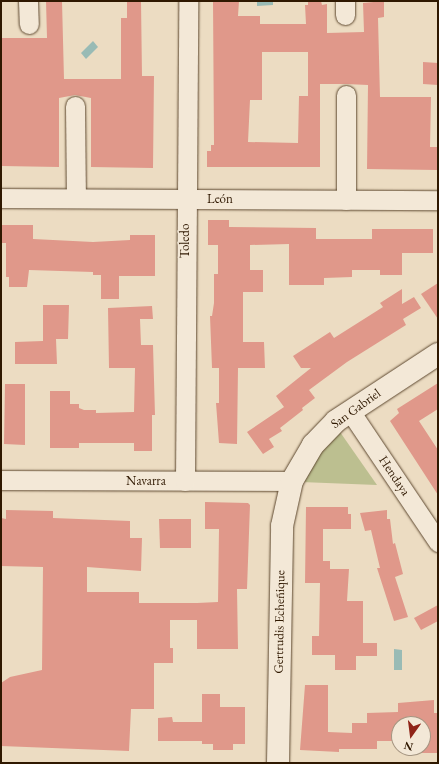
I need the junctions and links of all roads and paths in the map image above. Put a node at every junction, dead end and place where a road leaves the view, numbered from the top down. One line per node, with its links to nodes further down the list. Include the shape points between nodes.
1 (28, 1): 3 (street)
2 (188, 1): 8 (street, Toledo)
3 (29, 24)
4 (346, 94): 9 (street)
5 (75, 106): 6 (street)
6 (76, 197): 7 (street, León); 8 (street, León)
7 (1, 198)
8 (185, 198): 9 (street, León); 14 (street, Toledo)
9 (346, 200): 10 (street, León)
10 (438, 200)
11 (438, 354): 12 (street, San Gabriel)
12 (350, 411): 15 (street, San Gabriel, via 313,445); 16 (street, Hendaya)
13 (1, 480): 14 (street, Navarra)
14 (185, 481): 15 (street, Navarra)
15 (292, 482): 17 (street, Gertrudis Echeñique, via 282,526)
16 (438, 542)
17 (278, 763)

